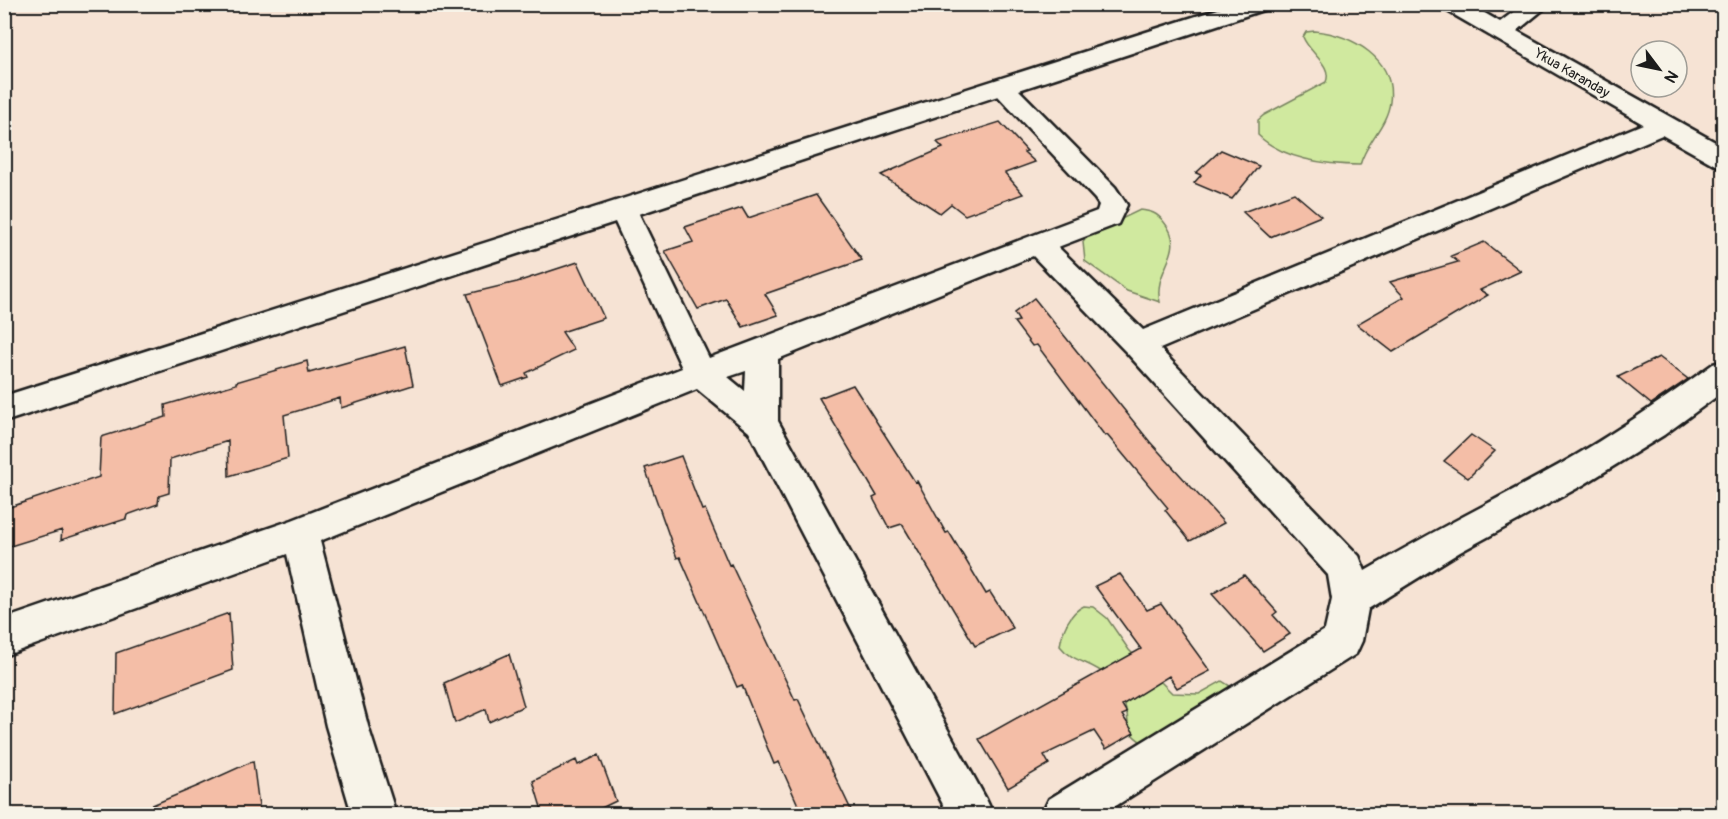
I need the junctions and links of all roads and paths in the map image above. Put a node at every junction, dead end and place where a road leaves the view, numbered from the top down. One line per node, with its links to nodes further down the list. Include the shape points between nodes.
1 (1258, 4): 5 (street)
2 (1452, 4): 4 (street, Ykua Karanday)
3 (1539, 4): 4 (street)
4 (1501, 32): 6 (street, Ykua Karanday)
5 (1003, 87): 8 (street); 9 (street, via 1113,205 1107,217)
6 (1663, 125): 7 (street, Ykua Karanday); 10 (street)
7 (1724, 159)
8 (623, 209): 13 (street); 14 (street)
9 (1037, 243): 10 (street); 11 (street)
10 (1138, 345): 17 (street, via 1346,568)
11 (762, 353): 13 (street); 15 (street)
12 (1724, 373): 17 (street, via 1652,425 1571,475 1447,541)
13 (701, 374): 15 (street); 16 (street)
14 (4, 410)
15 (761, 422): 20 (street)
16 (300, 533): 18 (street); 19 (street, via 347,726)
17 (1351, 599): 21 (street, via 1342,642)
18 (4, 638)
19 (374, 814)
20 (971, 814)
21 (1064, 814)

